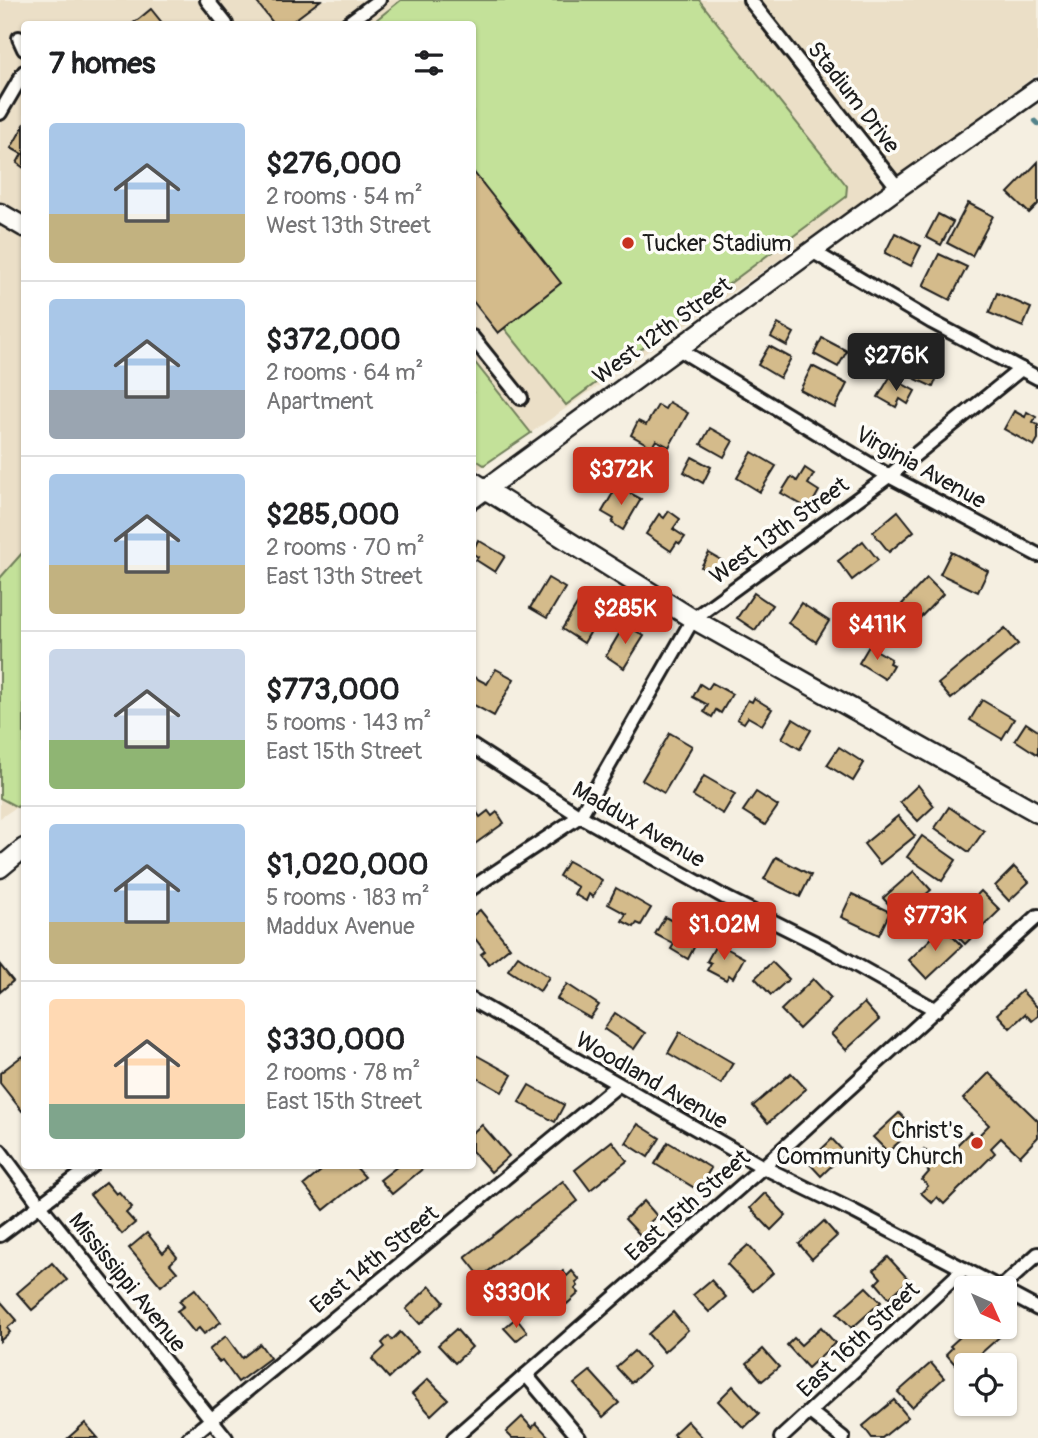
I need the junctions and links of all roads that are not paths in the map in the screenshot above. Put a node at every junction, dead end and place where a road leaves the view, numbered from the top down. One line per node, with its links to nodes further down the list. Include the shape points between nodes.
1 (207, 0): 4 (street)
2 (379, 0): 5 (street)
3 (750, 0): 9 (street, Stadium Drive)
4 (224, 21)
5 (351, 21)
6 (21, 77): 8 (street)
7 (1038, 89): 9 (street, West 12th Street)
8 (0, 113)
9 (898, 188): 12 (street, West 12th Street)
10 (0, 213): 11 (street)
11 (21, 225)
12 (812, 251): 14 (street, West 12th Street); 15 (street)
13 (476, 342): 17 (street)
14 (677, 348): 18 (street, Virginia Avenue); 19 (street, West 12th Street)
15 (1021, 369): 16 (street); 18 (street, West 13th Street)
16 (1038, 378)
17 (521, 398)
18 (889, 476): 20 (street, Virginia Avenue); 21 (street, West 13th Street)
19 (477, 490): 21 (street)
20 (1038, 555)
21 (693, 619): 23 (street); 24 (street)
22 (476, 749): 24 (street, Maddux Avenue)
23 (1038, 813)
24 (580, 816): 27 (street); 30 (street, Maddux Avenue)
25 (21, 850): 26 (street)
26 (0, 868)
27 (476, 885)
28 (1038, 916): 30 (street, East 15th Street)
29 (476, 1002): 31 (street, Woodland Avenue)
30 (936, 1010): 33 (street, East 15th Street)
31 (618, 1085): 33 (street, Woodland Avenue); 45 (street, East 14th Street)
32 (0, 1151): 35 (street, Mississippi Avenue)
33 (763, 1167): 38 (street, Woodland Avenue); 43 (street, East 15th Street)
34 (88, 1169): 35 (street)
35 (40, 1205): 36 (street); 45 (street, Mississippi Avenue)
36 (0, 1236)
37 (1038, 1254): 40 (street)
38 (964, 1269): 39 (street, Woodland Avenue); 44 (street, East 16th Street)
39 (977, 1276)
40 (1015, 1276)
41 (1017, 1297): 42 (street, Woodland Avenue)
42 (1038, 1308)
43 (526, 1375): 48 (street, East 15th Street); 49 (street)
44 (810, 1412): 50 (street, East 16th Street); 51 (street)
45 (212, 1420): 46 (street, East 14th Street); 47 (street, Mississippi Avenue)
46 (189, 1438)
47 (226, 1438)
48 (454, 1438)
49 (579, 1438)
50 (781, 1438)
51 (843, 1438)

